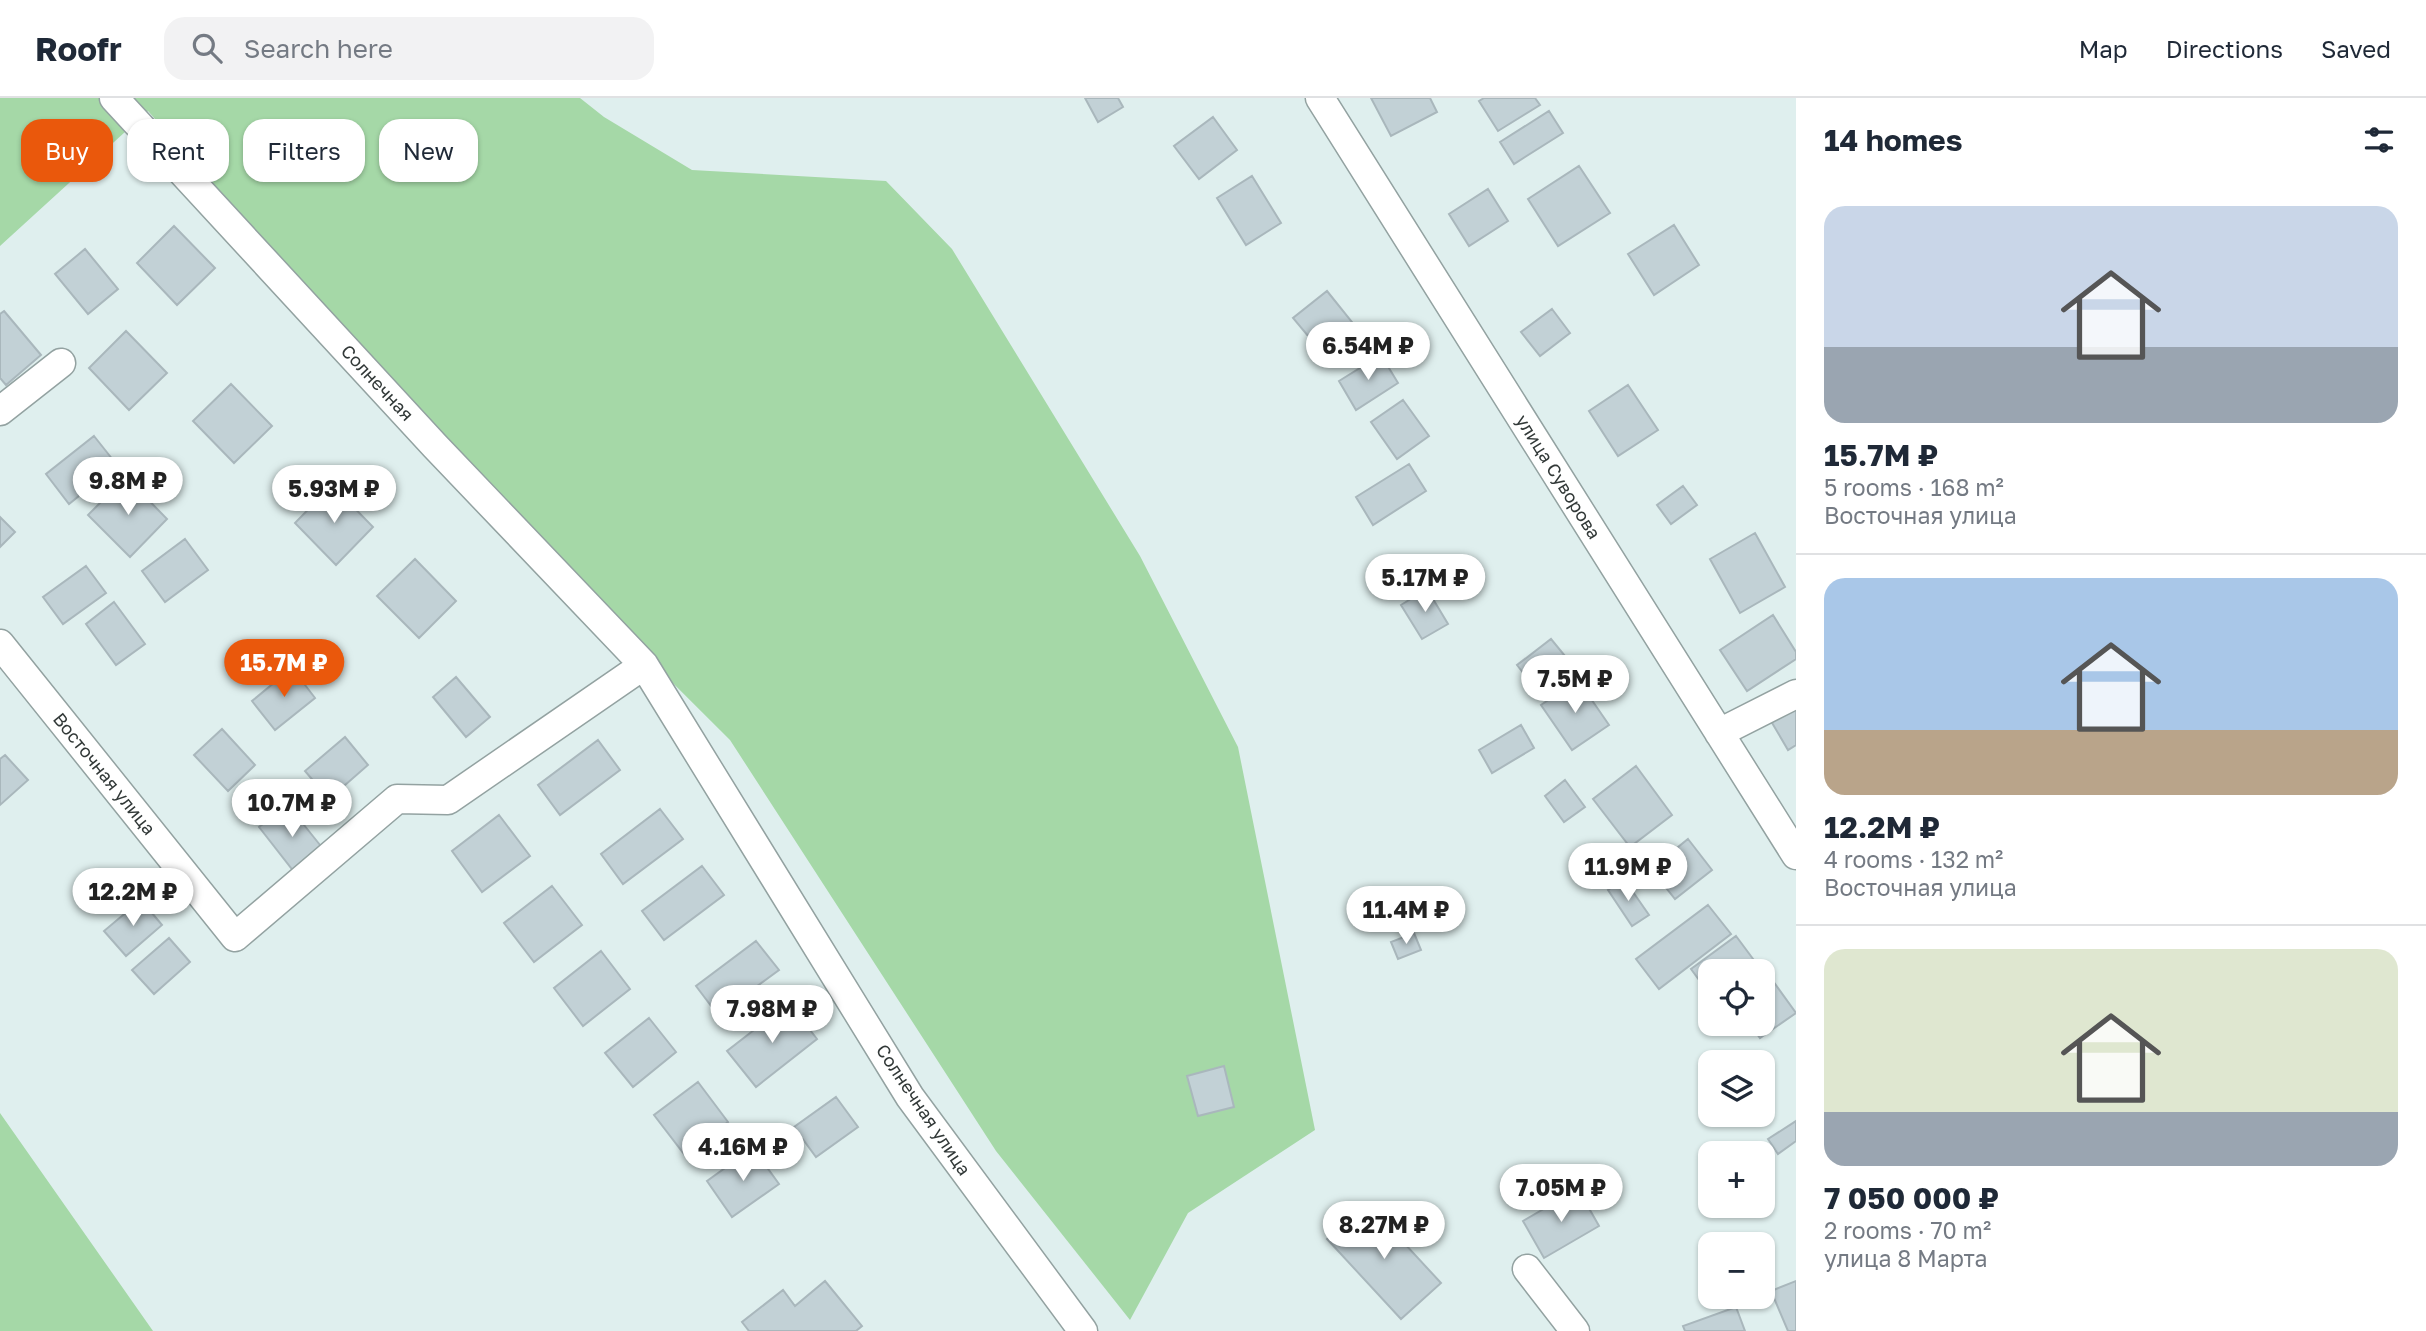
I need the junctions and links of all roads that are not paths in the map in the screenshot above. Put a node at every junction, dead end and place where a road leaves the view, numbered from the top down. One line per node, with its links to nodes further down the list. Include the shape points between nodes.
1 (114, 98): 6 (street, Солнечная)
2 (1321, 98): 8 (street, улица Суворова)
3 (61, 363): 4 (street)
4 (0, 411)
5 (0, 644): 6 (street, Восточная улица, via 235,937 397,799 448,800)
6 (644, 665): 11 (street, Солнечная улица, via 910,1097)
7 (1796, 694): 8 (street)
8 (1719, 733): 9 (street, улица Суворова)
9 (1796, 855)
10 (1527, 1269): 12 (street)
11 (1083, 1331)
12 (1575, 1331)

